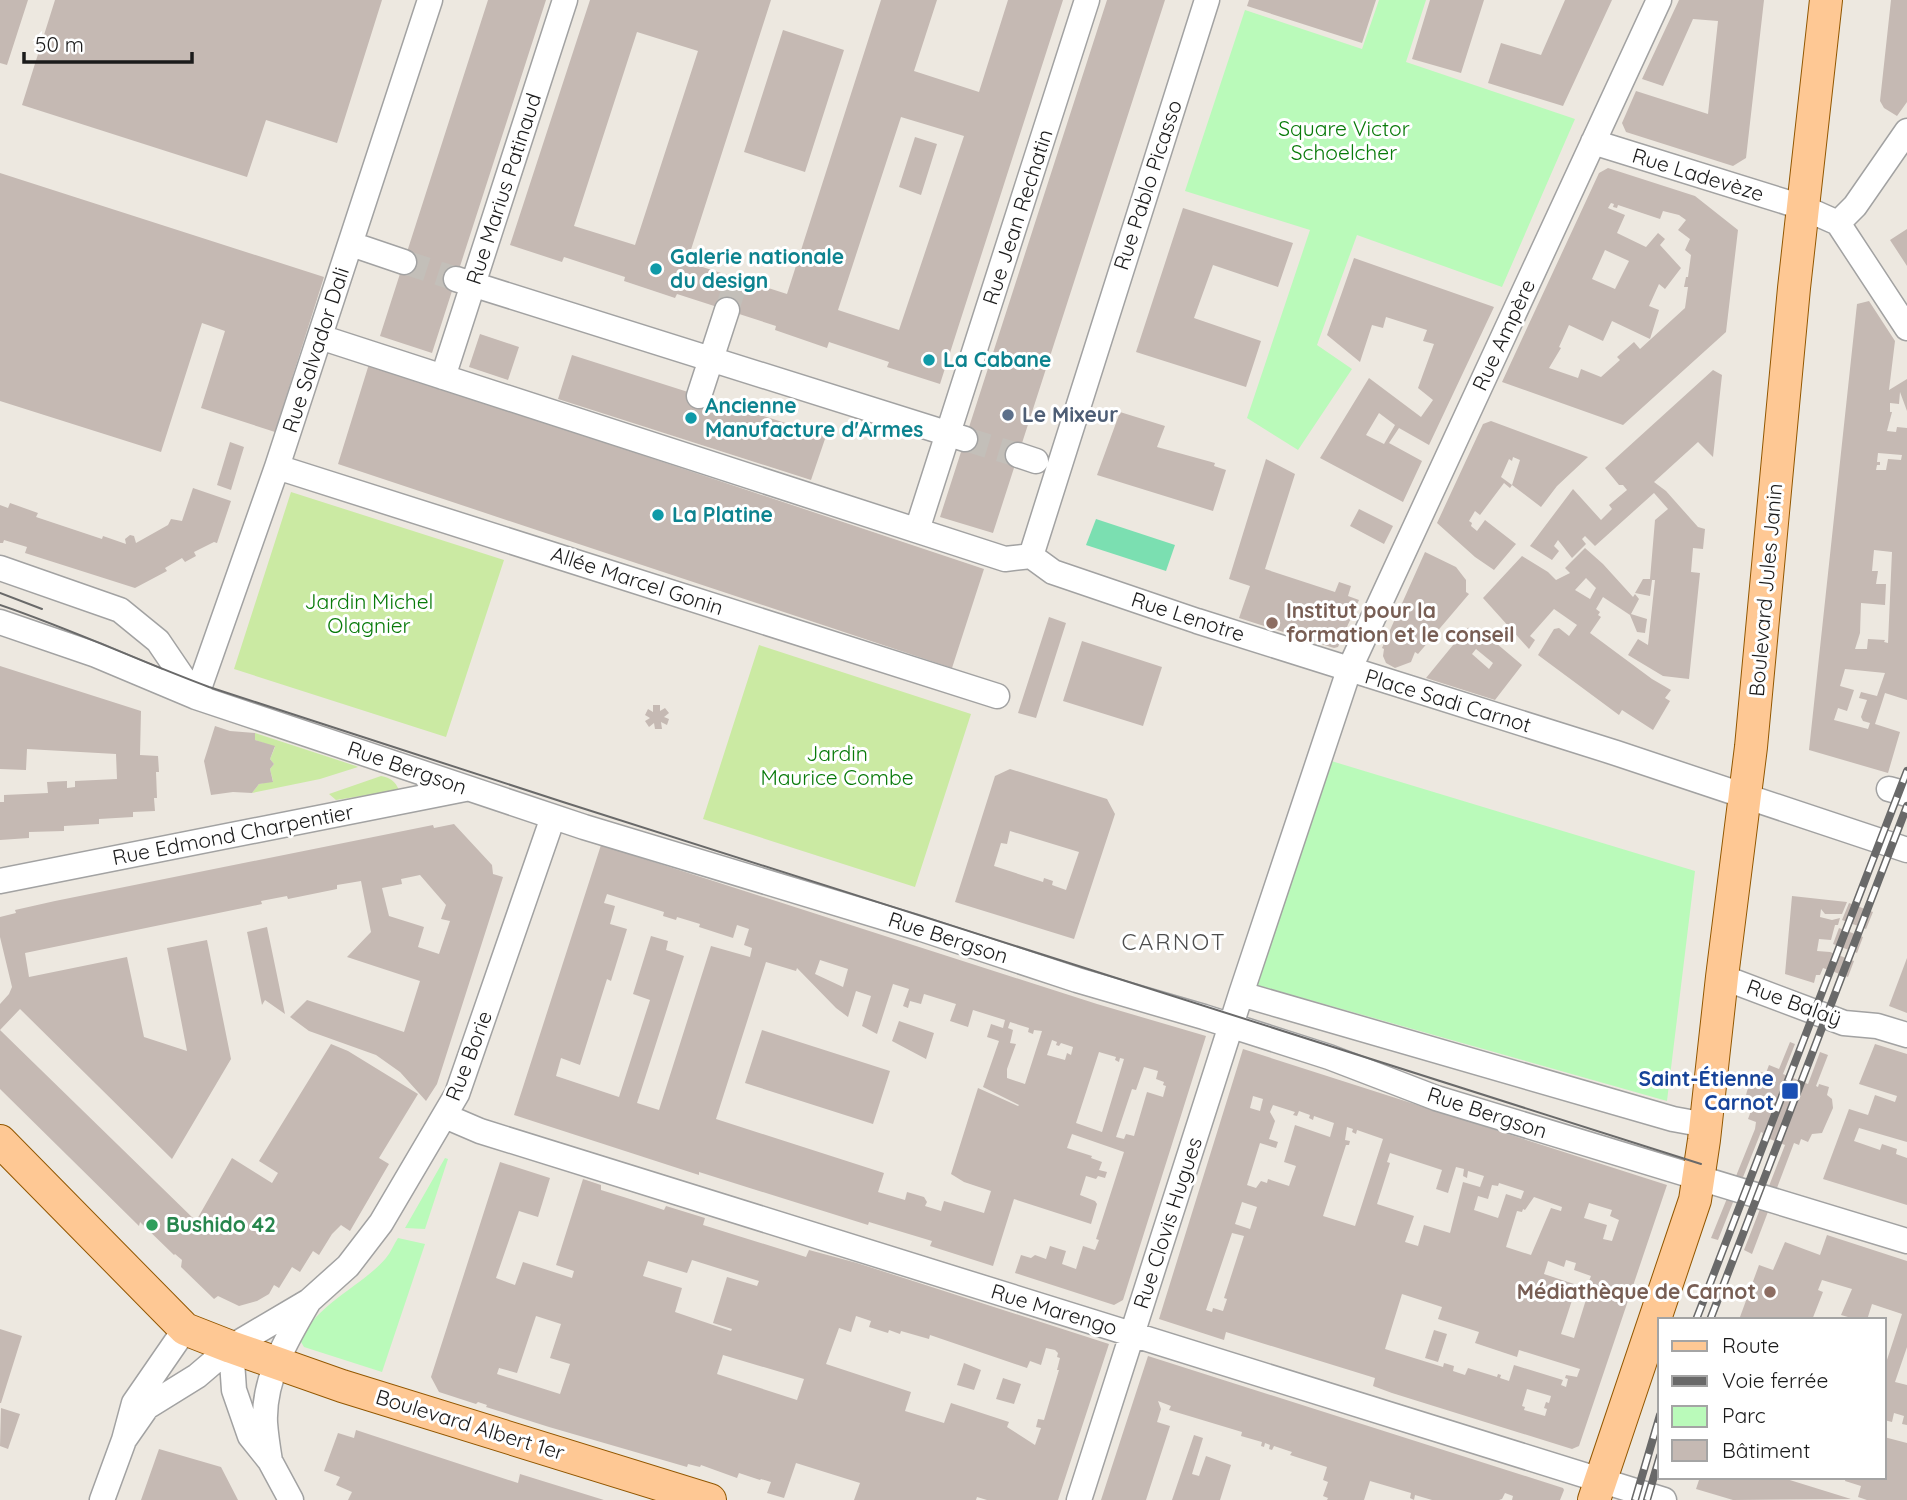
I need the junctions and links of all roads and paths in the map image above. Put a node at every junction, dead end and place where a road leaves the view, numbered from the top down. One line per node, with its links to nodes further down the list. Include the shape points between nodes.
1 (430, 0): 11 (street, Rue Salvador Dali)
2 (565, 0): 13 (street, Rue Marius Patinaud)
3 (1087, 0): 20 (street, Rue Jean Rechatin)
4 (1207, 0): 23 (street, Rue Pablo Picasso)
5 (1659, 0): 8 (street, Rue Ampère)
6 (1826, 0): 9 (main road, Boulevard Jules Janin)
7 (1907, 131): 10 (street)
8 (1593, 142): 9 (street, Rue Ladevèze); 26 (street, Rue Ampère)
9 (1802, 207): 10 (street, Rue Ladevèze); 30 (main road, Boulevard Jules Janin)
10 (1838, 223): 15 (street)
11 (351, 244): 12 (street); 16 (street, Rue Salvador Dali)
12 (404, 262)
13 (465, 282): 17 (street); 18 (street, Rue Marius Patinaud)
14 (727, 310): 17 (street)
15 (1907, 328)
16 (320, 337): 18 (street); 21 (street, Rue Salvador Dali)
17 (710, 359): 19 (street); 20 (street)
18 (443, 377): 22 (street, via 683,447)
19 (699, 396)
20 (957, 436): 22 (street, Rue Jean Rechatin)
21 (277, 467): 27 (street, Allée Marcel Gonin); 28 (street, Rue Salvador Dali)
22 (917, 530): 23 (street, via 1005,559)
23 (1031, 556): 26 (street, Rue Lenotre, via 1053,572)
24 (0, 568): 28 (street, via 120,610 158,641)
25 (0, 622): 28 (street, Rue Bergson)
26 (1349, 670): 30 (street, Place Sadi Carnot); 35 (street, Place Sadi Carnot)
27 (997, 696)
28 (196, 697): 29 (street, Rue Bergson)
29 (466, 789): 31 (street, Rue Bergson); 33 (street, Rue Edmond Charpentier)
30 (1745, 797): 32 (street, Place Sadi Carnot); 34 (main road, Boulevard Jules Janin)
31 (553, 817): 36 (street, Rue Bergson); 38 (street, Rue Borie, via 457,1094)
32 (1907, 849)
33 (0, 881)
34 (1721, 977): 37 (street, Rue Balaÿ, via 1844,1023); 39 (main road, Boulevard Jules Janin)
35 (1241, 994): 36 (street, Place Sadi Carnot); 39 (street, Rue Bergson)
36 (1231, 1027): 41 (street, Rue Bergson, via 1329,1057 1436,1098); 45 (street, Rue Clovis Hugues)
37 (1907, 1035)
38 (445, 1116): 43 (street, Rue Borie, via 381,1223 348,1266); 45 (street, Rue Marengo, via 480,1131)
39 (1706, 1125): 41 (main road, Boulevard Jules Janin)
40 (0, 1141): 44 (main road)
41 (1699, 1179): 42 (street, Rue Bergson); 50 (main road, Boulevard Jules Janin)
42 (1907, 1241)
43 (309, 1301): 46 (street, Rue Borie); 47 (street, Rue Borie)
44 (186, 1329): 46 (main road, Boulevard Albert 1er); 48 (street, Rue Borie, via 134,1403)
45 (1132, 1335): 50 (street, Rue Marengo); 54 (street, Rue Clovis Hugues)
46 (231, 1347): 47 (main road, Boulevard Albert 1er); 48 (street, Rue Borie, via 197,1376 147,1407); 49 (street, via 234,1390 250,1436)
47 (276, 1363): 49 (street, Rue Borie, via 266,1400); 53 (main road, Boulevard Albert 1er)
48 (124, 1440): 51 (street, Rue Borie)
49 (270, 1461): 52 (street)
50 (1597, 1490): 55 (street, Rue Marengo)
51 (102, 1500)
52 (291, 1500)
53 (710, 1500)
54 (1079, 1500)
55 (1664, 1500)

